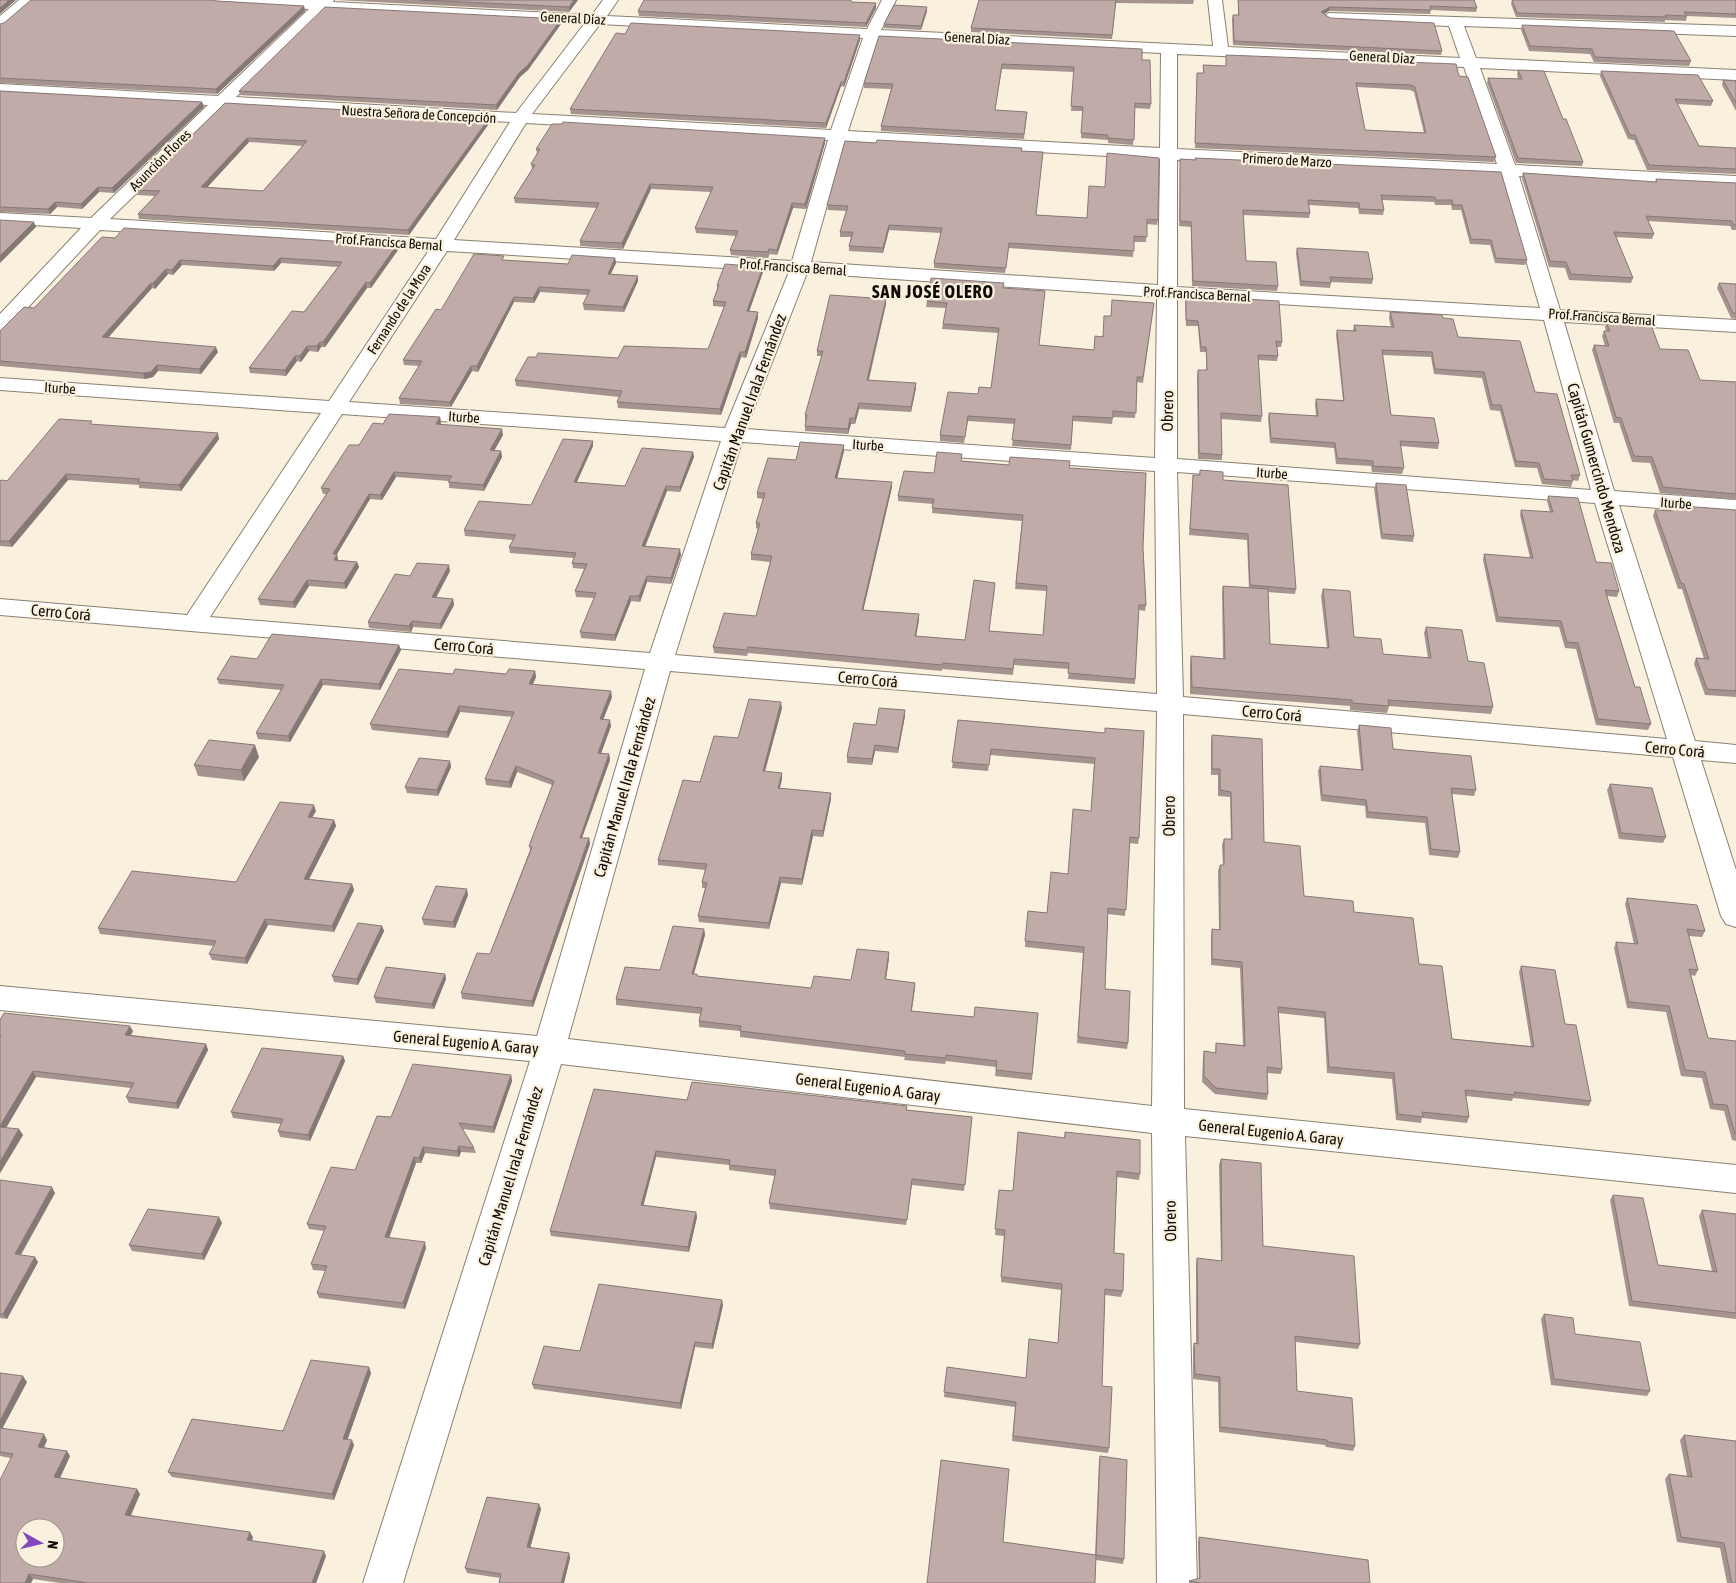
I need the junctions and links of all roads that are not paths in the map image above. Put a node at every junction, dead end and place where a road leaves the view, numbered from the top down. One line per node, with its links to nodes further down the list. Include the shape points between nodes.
1 (28, 0): 12 (street)
2 (218, 0): 6 (street, General Díaz)
3 (611, 0): 9 (street, Fernando de la Mora)
4 (889, 0): 14 (street, Capitán Manuel Irala Fernández)
5 (1215, 0): 16 (street)
6 (324, 3): 9 (street, General Díaz); 20 (street, Asunción Flores)
7 (1515, 7): 11 (street)
8 (1329, 17): 10 (street)
9 (597, 19): 14 (street, General Díaz); 21 (street, Fernando de la Mora)
10 (1455, 21): 11 (street); 17 (street, Capitán Gumercindo Mendoza)
11 (1521, 22): 13 (street)
12 (0, 23)
13 (1736, 31)
14 (872, 33): 15 (street, General Díaz); 22 (street, Capitán Manuel Irala Fernández)
15 (1169, 49): 16 (street, General Díaz); 23 (street, Obrero)
16 (1221, 50): 17 (street, General Díaz)
17 (1469, 61): 18 (street, General Díaz); 24 (street, Capitán Gumercindo Mendoza)
18 (1736, 75)
19 (0, 89): 20 (street, Nuestra Señora de Concepción)
20 (219, 102): 21 (street, Nuestra Señora de Concepción); 27 (street, Asunción Flores)
21 (520, 119): 22 (street, Nuestra Señora de Concepción); 28 (street, Fernando de la Mora)
22 (838, 135): 23 (street, Primero de Marzo); 29 (street, Capitán Manuel Irala Fernández)
23 (1167, 154): 24 (street, Primero de Marzo); 30 (street, Obrero)
24 (1508, 170): 25 (street, Primero de Marzo); 31 (street, Capitán Gumercindo Mendoza)
25 (1736, 181)
26 (0, 218): 27 (street, Prof.Francisca Bernal)
27 (96, 223): 28 (street, Prof.Francisca Bernal); 32 (street, Asunción Flores)
28 (440, 246): 29 (street, Prof.Francisca Bernal); 35 (street, Fernando de la Mora)
29 (800, 267): 30 (street, Prof.Francisca Bernal); 36 (street, Capitán Manuel Irala Fernández)
30 (1168, 292): 31 (street, Prof.Francisca Bernal); 37 (street, Obrero)
31 (1552, 314): 33 (street, Prof.Francisca Bernal); 38 (street, Capitán Gumercindo Mendoza)
32 (0, 326)
33 (1736, 326)
34 (0, 384): 35 (street, Iturbe)
35 (334, 408): 36 (street, Iturbe); 41 (street, Fernando de la Mora)
36 (733, 436): 37 (street, Iturbe); 42 (street, Capitán Manuel Irala Fernández)
37 (1166, 465): 38 (street, Iturbe); 43 (street, Obrero)
38 (1605, 498): 39 (street, Iturbe); 44 (street, Capitán Gumercindo Mendoza)
39 (1736, 508)
40 (0, 607): 41 (street, Cerro Corá)
41 (194, 623): 42 (street, Cerro Corá)
42 (660, 662): 43 (street, Cerro Corá); 48 (street, Capitán Manuel Irala Fernández)
43 (1170, 704): 44 (street, Cerro Corá); 49 (street, Obrero)
44 (1685, 750): 45 (street, Cerro Corá); 46 (street, Capitán Gumercindo Mendoza)
45 (1736, 754)
46 (1736, 916)
47 (0, 998): 48 (street, General Eugenio A. Garay)
48 (549, 1050): 49 (street, General Eugenio A. Garay); 51 (street, Capitán Manuel Irala Fernández)
49 (1168, 1122): 50 (street, General Eugenio A. Garay); 52 (street, Obrero)
50 (1736, 1179)
51 (383, 1583)
52 (1177, 1583)

